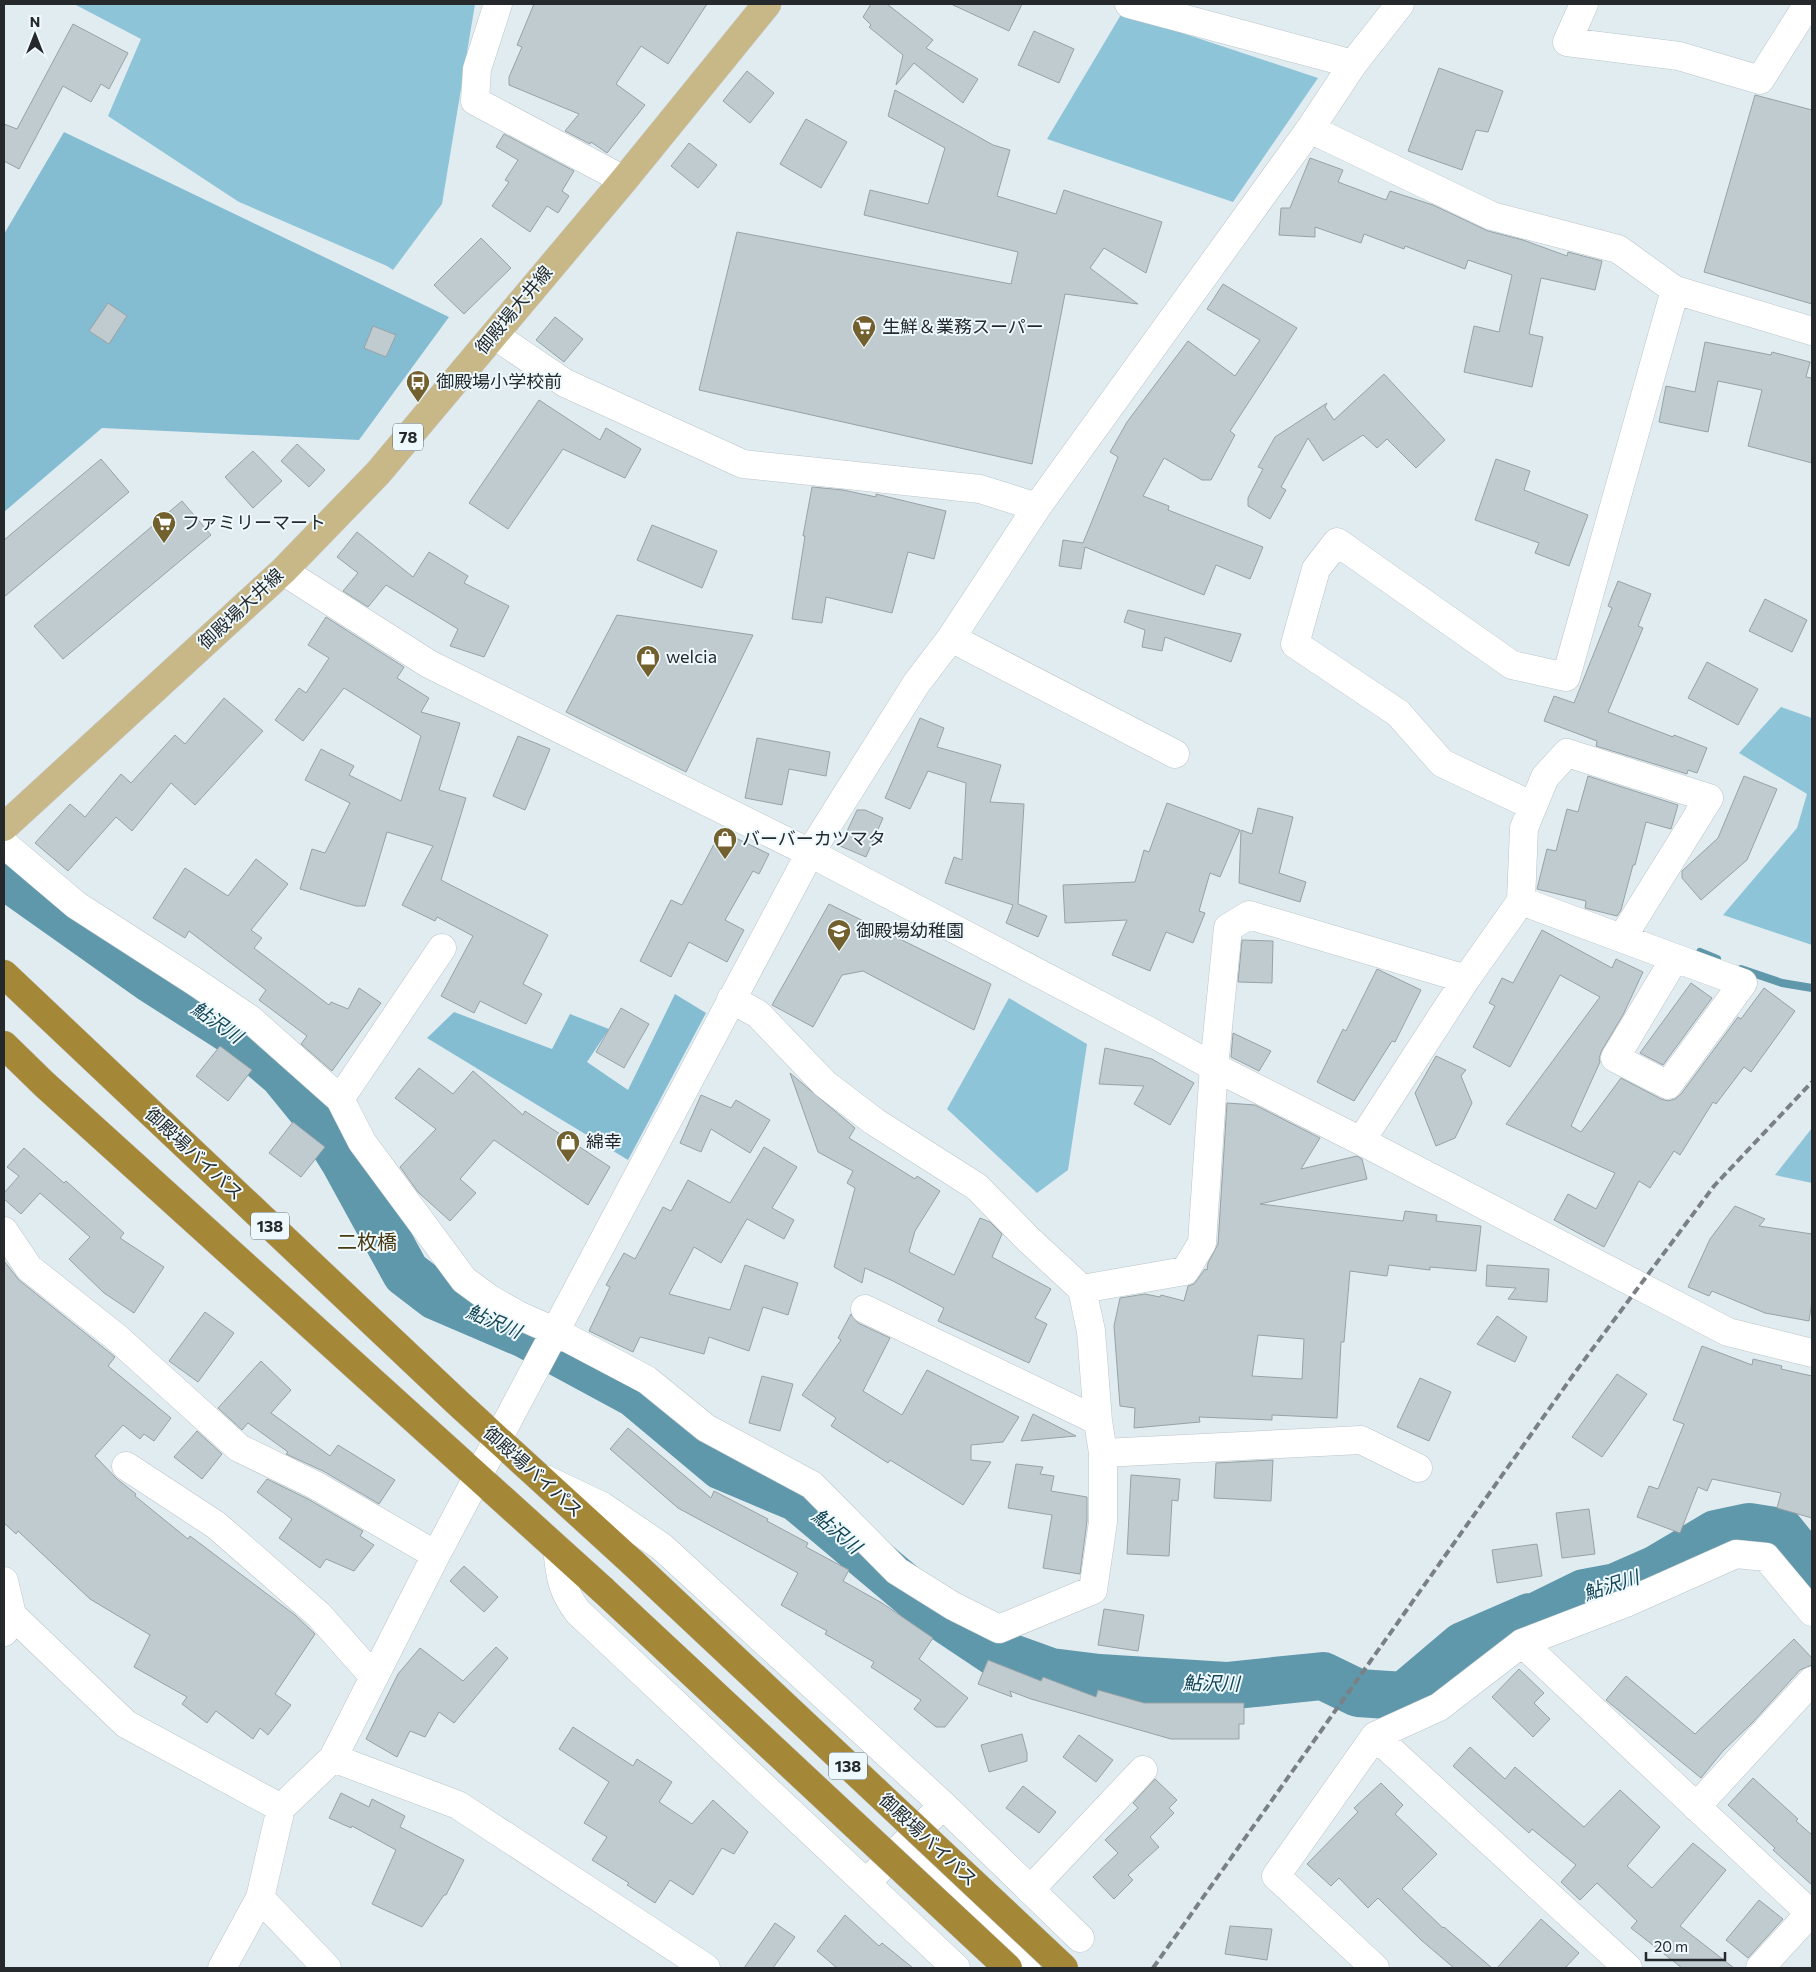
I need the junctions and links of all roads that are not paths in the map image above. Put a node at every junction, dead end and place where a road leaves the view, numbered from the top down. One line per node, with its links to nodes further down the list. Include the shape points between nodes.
1 (498, 4): 9 (street, via 477,69 475,101)
2 (767, 4): 9 (main road, 御殿場大井線 / 78)
3 (1129, 4): 7 (street)
4 (1400, 4): 7 (street)
5 (1584, 4): 6 (street, via 1567,42 1679,56 1760,80)
6 (1808, 4)
7 (1353, 64): 8 (street)
8 (1310, 129): 10 (street, via 1492,216 1618,249); 13 (street)
9 (624, 180): 12 (main road, 御殿場大井線 / 78)
10 (1675, 290): 11 (street); 17 (street, via 1566,677 1512,665 1337,542 1316,569 1295,644 1398,713 1442,762)
11 (1812, 330)
12 (494, 335): 13 (street, via 565,383 743,464 980,489); 14 (main road, 御殿場大井線 / 78, via 378,473)
13 (1037, 507): 15 (street)
14 (283, 570): 18 (main road, 御殿場大井線 / 78); 20 (street, via 429,664)
15 (951, 638): 16 (street); 20 (street, via 916,684)
16 (1175, 754)
17 (1533, 806): 21 (street, via 1524,828); 22 (street, via 1546,777 1567,753 1709,798)
18 (4, 827)
19 (4, 844): 30 (street, via 76,906 250,1019)
20 (810, 853): 27 (street); 29 (street)
21 (1521, 901): 22 (street); 26 (street)
22 (1622, 938): 24 (street)
23 (442, 948): 30 (street)
24 (1675, 958): 24 (street, via 1615,1058 1668,1085 1743,983)
25 (4, 974): 38 (highway, 御殿場バイパス / 138)
26 (1466, 979): 29 (street, via 1249,915 1228,928); 31 (street)
27 (731, 999): 33 (street, via 758,1014 825,1084 875,1122 977,1187); 35 (street)
28 (4, 1045): 42 (highway, 138)
29 (1214, 1067): 31 (street); 33 (street, via 1202,1243 1184,1272)
30 (340, 1099): 35 (street, via 362,1142 464,1280)
31 (1361, 1141): 36 (street, via 1728,1332)
32 (4, 1231): 45 (street, via 29,1268 116,1337 239,1448 315,1485)
33 (1082, 1288): 37 (street, via 1091,1331)
34 (865, 1309): 37 (street)
35 (554, 1335): 38 (street); 39 (street, via 647,1380 706,1428 812,1485 897,1571 953,1606 999,1629 1094,1590 1103,1522)
36 (1812, 1353)
37 (1098, 1422): 39 (street)
38 (498, 1440): 42 (street); 43 (highway, 御殿場バイパス / 138)
39 (1103, 1452): 41 (street, via 1360,1440)
40 (126, 1466): 50 (street, via 216,1525 318,1615)
41 (1418, 1468)
42 (479, 1477): 44 (highway, 138); 45 (street)
43 (539, 1477): 55 (street, via 602,1506 662,1547); 69 (highway, 御殿場バイパス / 138, bridge)
44 (557, 1548): 59 (street, via 560,1581 567,1599 578,1612); 64 (highway, 138, bridge)
45 (436, 1555): 50 (street)
46 (4, 1581): 48 (street)
47 (1812, 1612): 49 (street, via 1766,1557 1736,1554 1626,1603)
48 (8, 1624): 57 (street, via 126,1724)
49 (1522, 1643): 52 (street, via 1439,1707); 56 (street)
50 (374, 1677): 53 (street)
51 (1812, 1681): 56 (street)
52 (1375, 1736): 70 (street, via 1276,1876); 71 (street)
53 (332, 1758): 57 (street); 67 (street, via 458,1805)
54 (1143, 1770): 60 (street)
55 (943, 1805): 58 (street); 60 (street)
56 (1696, 1807): 62 (street)
57 (281, 1808): 61 (street)
58 (904, 1845): 59 (street); 64 (street)
59 (866, 1883): 68 (street)
60 (1030, 1890): 63 (street)
61 (260, 1898): 65 (street); 66 (street)
62 (1812, 1913): 72 (street)
63 (1080, 1938)
64 (1018, 1964)
65 (222, 1968)
66 (326, 1968)
67 (706, 1968)
68 (956, 1968)
69 (1064, 1968)
70 (1375, 1968)
71 (1628, 1968)
72 (1760, 1968)

